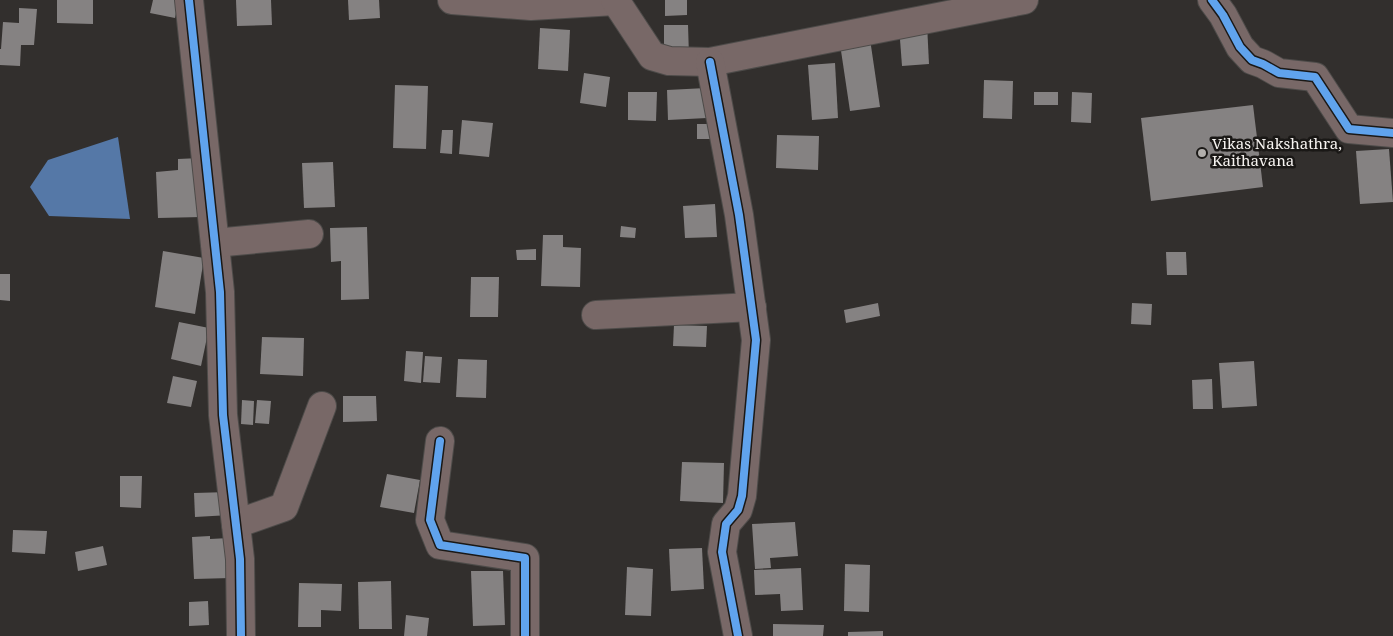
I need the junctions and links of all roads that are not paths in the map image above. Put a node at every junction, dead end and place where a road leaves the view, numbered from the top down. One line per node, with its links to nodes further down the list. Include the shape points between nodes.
1 (189, 0): 9 (street)
2 (452, 0): 5 (street, via 531,6)
3 (1024, 0): 6 (street)
4 (1212, 0): 7 (street, via 1240,47 1252,60 1279,73 1315,76 1349,129)
5 (615, 1): 6 (street, via 652,56 669,61)
6 (710, 62): 10 (street, via 739,215)
7 (1393, 133)
8 (309, 234): 9 (street)
9 (215, 244): 14 (street, via 220,292 223,415)
10 (752, 307): 11 (street); 17 (street, via 756,340 742,496 738,510 726,524 722,552)
11 (596, 315)
12 (322, 406): 14 (street, via 284,508)
13 (440, 441): 16 (street, via 430,520 440,545 525,558)
14 (236, 524): 15 (street, via 240,560)
15 (240, 636)
16 (525, 636)
17 (738, 636)

